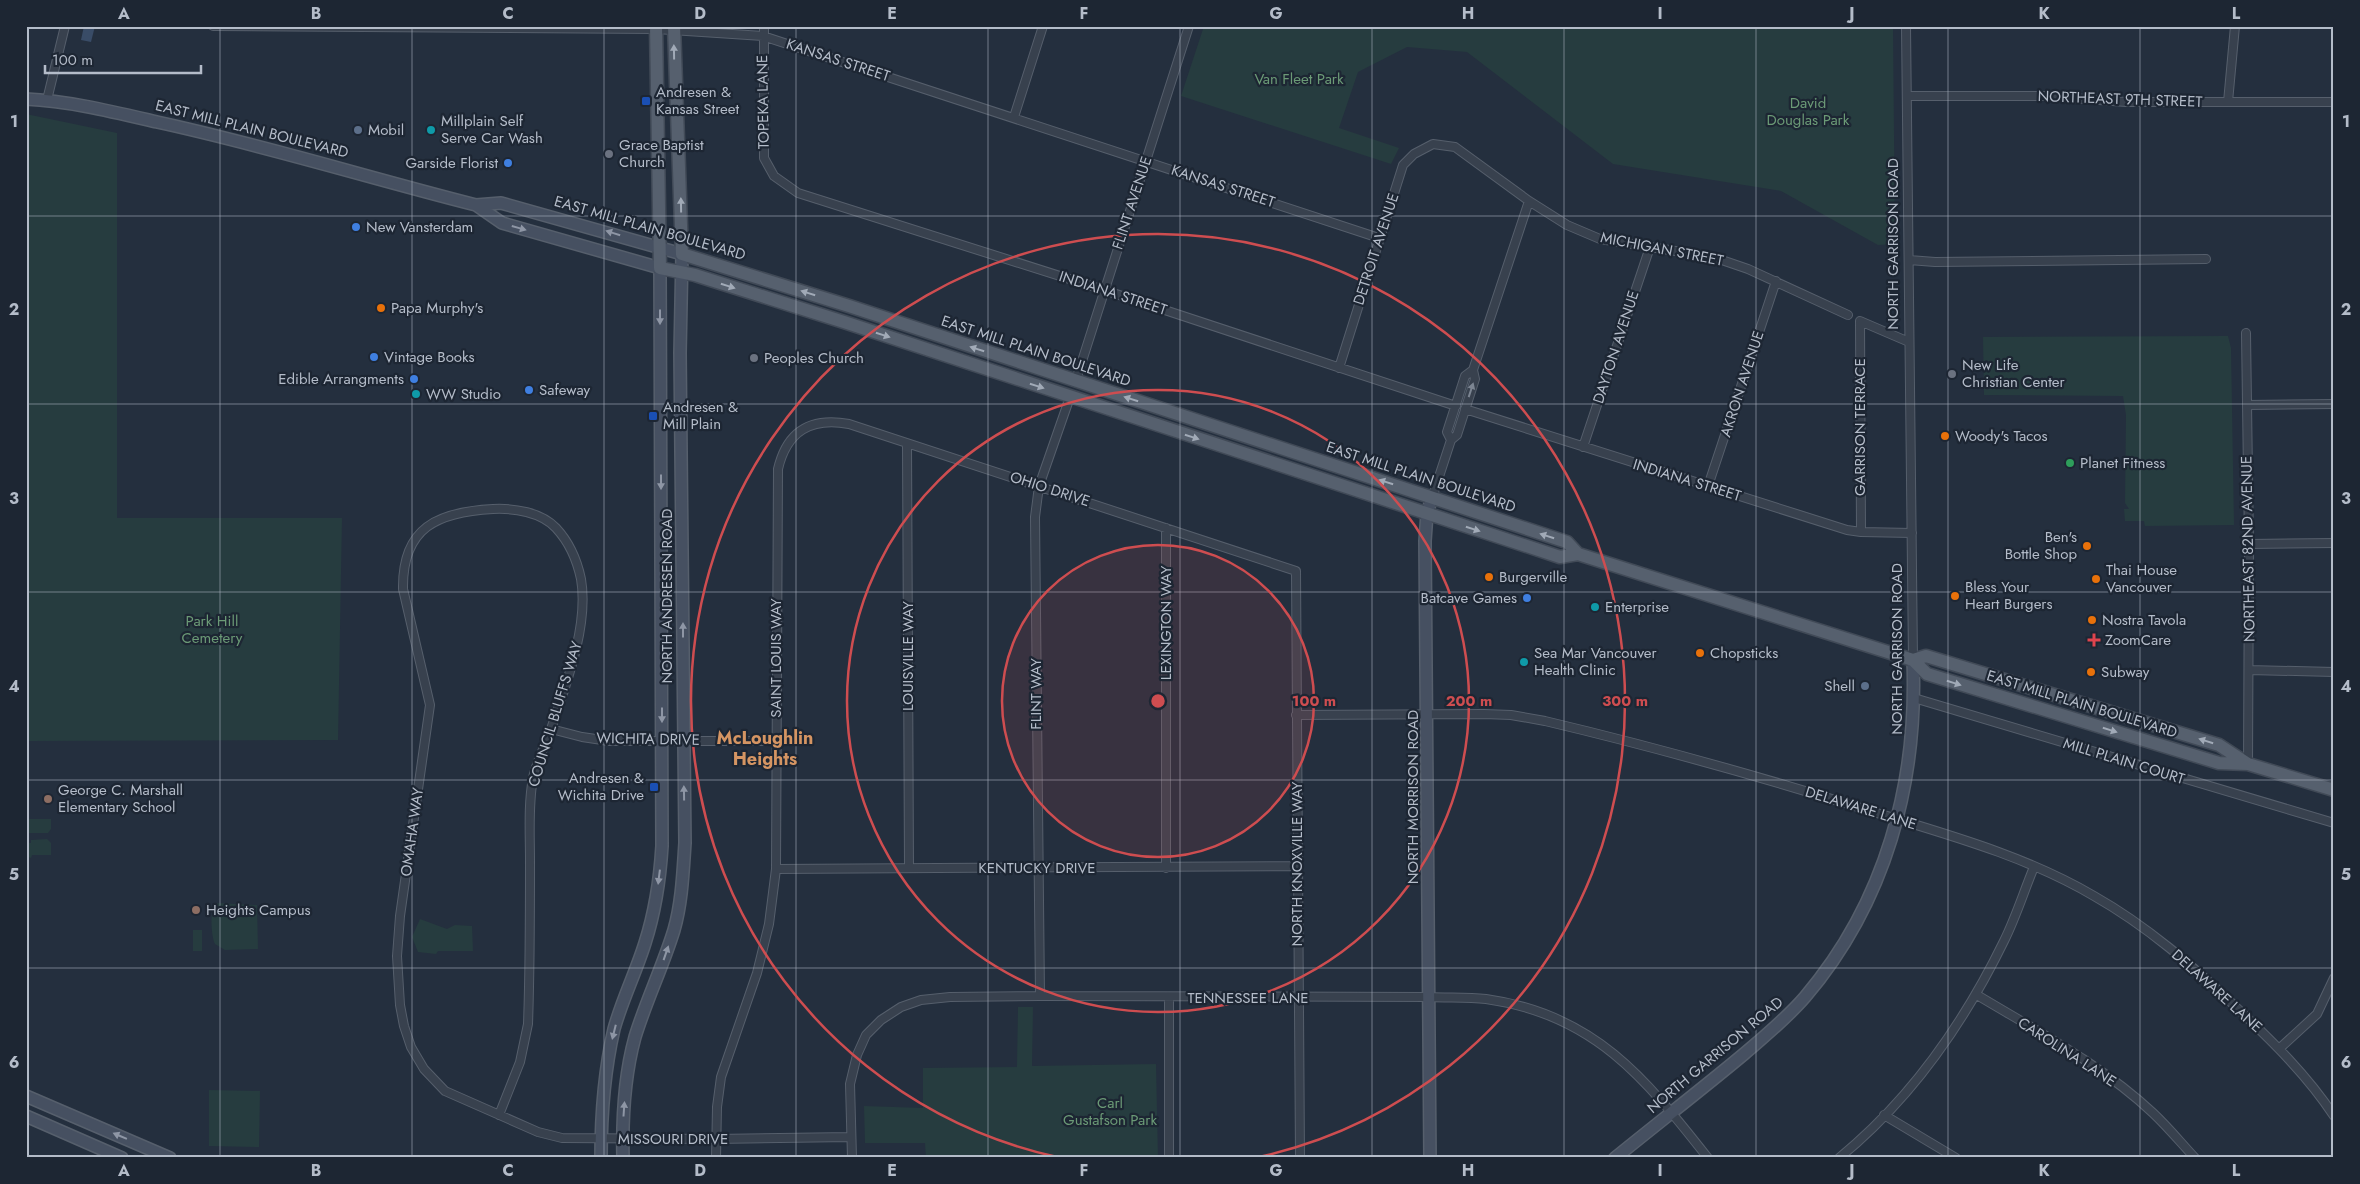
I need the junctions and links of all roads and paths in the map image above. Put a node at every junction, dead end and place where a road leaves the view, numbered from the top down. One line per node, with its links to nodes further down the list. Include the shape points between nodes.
1 (65, 26): 14 (street)
2 (213, 26): 8 (street, KANSAS STREET)
3 (764, 26): 10 (street, TOPEKA LANE)
4 (1043, 26): 17 (street)
5 (1190, 26): 19 (street, FLINT AVENUE)
6 (1906, 26): 12 (street, NORTH GARRISON ROAD)
7 (2234, 26): 15 (street)
8 (656, 28): 9 (street, KANSAS STREET); 24 (main road, NORTH ANDRESEN ROAD)
9 (674, 28): 10 (street, KANSAS STREET); 26 (main road, NORTH ANDRESEN ROAD, one-way to 9)
10 (763, 36): 17 (street, KANSAS STREET); 20 (street, TOPEKA LANE, via 764,158)
11 (26, 90): 14 (street, EAST MILL PLAIN BOULEVARD)
12 (1907, 96): 15 (street, NORTHEAST 9TH STREET, via 2045,96 2126,102); 28 (street, NORTH GARRISON ROAD)
13 (26, 98): 14 (street, EAST MILL PLAIN BOULEVARD)
14 (47, 100): 22 (street, EAST MILL PLAIN BOULEVARD, via 208,133)
15 (2228, 102): 16 (street, NORTHEAST 9TH STREET)
16 (2334, 102)
17 (1014, 117): 19 (street, KANSAS STREET)
18 (1433, 144): 21 (street, MICHIGAN STREET, via 1455,147); 23 (street, DETROIT AVENUE, via 1414,154 1403,165)
19 (1146, 161): 23 (street, KANSAS STREET); 32 (street, FLINT AVENUE)
20 (774, 176): 32 (street, INDIANA STREET, via 798,193)
21 (1529, 201): 25 (street, MICHIGAN STREET, via 1566,225 1600,238); 37 (street, NORTH MORRISON ROAD)
22 (476, 205): 24 (street, EAST MILL PLAIN BOULEVARD, one-way to 22, via 501,203); 29 (street, EAST MILL PLAIN BOULEVARD, one-way to 29, via 502,223)
23 (1380, 238): 36 (street, DETROIT AVENUE)
24 (660, 247): 26 (street, EAST MILL PLAIN BOULEVARD); 29 (main road, NORTH ANDRESEN ROAD)
25 (1650, 247): 31 (street, MICHIGAN STREET, via 1713,257); 47 (street, DAYTON AVENUE)
26 (682, 254): 30 (street, NORTH ANDRESEN ROAD); 38 (main road, EAST MILL PLAIN BOULEVARD, one-way to 26)
27 (2206, 259): 28 (street)
28 (1909, 260): 35 (street, NORTH GARRISON ROAD)
29 (660, 268): 30 (main road, EAST MILL PLAIN BOULEVARD); 67 (street, NORTH ANDRESEN ROAD, one-way to 67)
30 (681, 273): 39 (main road, EAST MILL PLAIN BOULEVARD, one-way to 39, via 844,322); 68 (street, NORTH ANDRESEN ROAD, one-way to 30)
31 (1776, 282): 33 (street, MICHIGAN STREET); 49 (street, AKRON AVENUE)
32 (1104, 290): 36 (street, INDIANA STREET); 38 (street, FLINT AVENUE)
33 (1848, 315)
34 (2246, 333): 41 (street, NORTHEAST 82ND AVENUE)
35 (1909, 342): 54 (street, GARRISON TERRACE, via 1860,321); 55 (street, NORTH GARRISON ROAD)
36 (1339, 368): 42 (street, INDIANA STREET)
37 (1472, 370): 42 (street, NORTH MORRISON ROAD, via 1465,376); 43 (street, NORTH MORRISON ROAD, one-way to 37, via 1475,379)
38 (1076, 380): 50 (main road, EAST MILL PLAIN BOULEVARD, one-way to 38)
39 (1070, 397): 48 (street, FLINT WAY); 51 (main road, EAST MILL PLAIN BOULEVARD, one-way to 51)
40 (2334, 404): 41 (street)
41 (2247, 405): 57 (street, NORTHEAST 82ND AVENUE)
42 (1456, 406): 45 (street, NORTH MORRISON ROAD, via 1447,432)
43 (1465, 409): 45 (street, NORTH MORRISON ROAD, via 1457,435); 47 (street, INDIANA STREET)
44 (802, 429): 46 (street, OHIO DRIVE, via 833,421); 69 (street, SAINT LOUIS WAY, via 790,440 778,469)
45 (1451, 440): 50 (street, NORTH MORRISON ROAD)
46 (907, 444): 48 (street, OHIO DRIVE); 76 (street, LOUISVILLE WAY)
47 (1583, 447): 49 (street, INDIANA STREET)
48 (1039, 486): 53 (street, OHIO DRIVE); 77 (street, FLINT WAY, via 1035,518)
49 (1708, 486): 54 (street, INDIANA STREET)
50 (1432, 498): 51 (street, NORTH MORRISON ROAD); 58 (main road, EAST MILL PLAIN BOULEVARD, one-way to 50, via 1567,542)
51 (1427, 514): 58 (main road, EAST MILL PLAIN BOULEVARD, one-way to 58, via 1560,557); 65 (street, NORTH MORRISON ROAD)
52 (440, 518): 66 (street, COUNCIL BLUFFS WAY, via 467,510 509,509 532,514 556,527 574,554 583,601 580,629); 89 (street, OMAHA WAY, via 422,532 409,549 403,572 403,589 430,705 400,916 397,956 400,1004 411,1047 424,1069 445,1090)
53 (1166, 528): 59 (street, OHIO DRIVE); 78 (street, LEXINGTON WAY)
54 (1860, 532): 55 (street, INDIANA STREET)
55 (1912, 533): 60 (street, NORTH GARRISON ROAD)
56 (2334, 543): 57 (street)
57 (2249, 544): 61 (street, NORTHEAST 82ND AVENUE)
58 (1578, 554): 60 (main road, EAST MILL PLAIN BOULEVARD)
59 (1296, 571): 64 (street, NORTH KNOXVILLE WAY)
60 (1913, 660): 63 (street, NORTH GARRISON ROAD); 70 (main road, EAST MILL PLAIN BOULEVARD, one-way to 70, via 1927,674 2219,763); 70 (main road, EAST MILL PLAIN BOULEVARD, one-way to 60, via 2219,745 1926,656)
61 (2249, 670): 62 (street); 70 (street, NORTHEAST 82ND AVENUE)
62 (2334, 672)
63 (1914, 698): 72 (street, NORTH GARRISON ROAD, via 1906,783); 73 (street, MILL PLAIN COURT)
64 (1296, 714): 65 (street, DELAWARE LANE); 74 (street, NORTH KNOXVILLE WAY)
65 (1427, 714): 72 (street, DELAWARE LANE, via 1510,715 1548,721 1757,776); 83 (street, NORTH MORRISON ROAD)
66 (551, 729): 67 (street, WICHITA DRIVE, via 609,741); 89 (street, COUNCIL BLUFFS WAY, via 533,778 531,793 528,1024 520,1062)
67 (662, 740): 68 (street, WICHITA DRIVE); 94 (street, NORTH ANDRESEN ROAD, one-way to 94, via 659,878 645,943 621,1006 607,1063)
68 (684, 740): 69 (street, WICHITA DRIVE); 95 (street, NORTH ANDRESEN ROAD, one-way to 68, via 627,1074 635,1039 674,929 683,883)
69 (776, 741): 79 (street, SAINT LOUIS WAY)
70 (2248, 764): 71 (main road, EAST MILL PLAIN BOULEVARD)
71 (2334, 790)
72 (1897, 819): 75 (street, DELAWARE LANE, via 1972,842); 88 (street, NORTH GARRISON ROAD, via 1877,880 1859,917 1805,997 1765,1036)
73 (2334, 823)
74 (1297, 866): 78 (street, KENTUCKY DRIVE); 85 (street, NORTH KNOXVILLE WAY)
75 (2034, 867): 81 (street, via 2005,939); 86 (street, DELAWARE LANE, via 2094,895 2152,933)
76 (908, 868): 77 (street, KENTUCKY DRIVE); 79 (street, KENTUCKY DRIVE)
77 (1037, 868): 78 (street, KENTUCKY DRIVE); 82 (street, FLINT WAY)
78 (1166, 868)
79 (776, 869): 96 (street, SAINT LOUIS WAY, via 769,924 757,973 722,1077)
80 (2334, 978): 86 (street, via 2317,1014)
81 (1977, 995): 90 (street, via 1944,1045); 110 (street, CAROLINA LANE, via 2120,1085 2153,1113)
82 (1040, 996): 84 (street, TENNESSEE LANE); 93 (street, TENNESSEE LANE, via 921,1000 901,1007 882,1020 866,1035 857,1054 850,1084)
83 (1429, 997): 85 (street, TENNESSEE LANE); 88 (street, TENNESSEE LANE, via 1484,999 1547,1014 1593,1037 1620,1058); 105 (street, NORTH MORRISON ROAD)
84 (1169, 998): 85 (street, TENNESSEE LANE); 103 (street)
85 (1298, 998): 104 (street, NORTH KNOXVILLE WAY)
86 (2280, 1048): 92 (street, DELAWARE LANE)
87 (26, 1096): 98 (street, one-way to 87)
88 (1672, 1112): 106 (street, NORTH GARRISON ROAD); 107 (street, TENNESSEE LANE)
89 (499, 1115): 94 (street, MISSOURI DRIVE, via 538,1132 562,1138)
90 (1884, 1115): 108 (street); 109 (street)
91 (26, 1116): 97 (street)
92 (2334, 1116)
93 (850, 1136): 96 (street, MISSOURI DRIVE); 102 (street, TENNESSEE LANE)
94 (601, 1140): 95 (street, MISSOURI DRIVE); 99 (street, NORTH ANDRESEN ROAD)
95 (622, 1140): 96 (street, MISSOURI DRIVE); 100 (street, NORTH ANDRESEN ROAD)
96 (715, 1140): 101 (street, SAINT LOUIS WAY)
97 (122, 1158)
98 (170, 1158)
99 (601, 1158)
100 (623, 1158)
101 (716, 1158)
102 (852, 1158)
103 (1169, 1158)
104 (1300, 1158)
105 (1430, 1158)
106 (1615, 1158)
107 (1708, 1158)
108 (1839, 1158)
109 (1956, 1158)
110 (2194, 1158)

